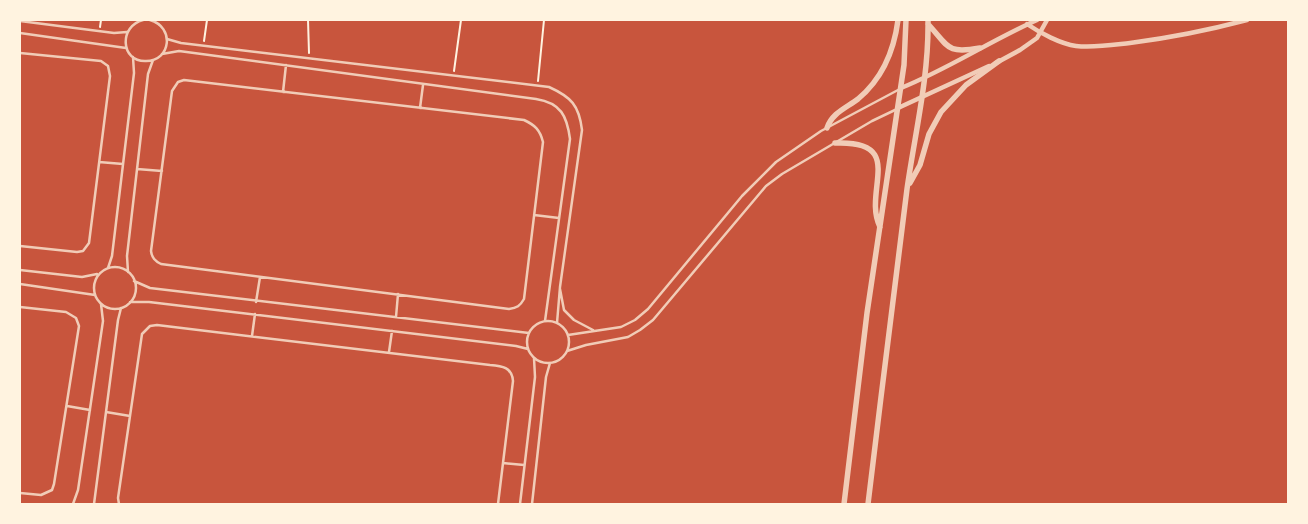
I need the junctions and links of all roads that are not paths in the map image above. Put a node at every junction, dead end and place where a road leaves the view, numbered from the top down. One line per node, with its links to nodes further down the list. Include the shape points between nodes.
1 (143, 20): 12 (lane, via 134,23)
2 (150, 20): 9 (lane)
3 (898, 20): 31 (street, via 896,37 879,75 862,95 834,117)
4 (906, 20): 26 (street)
5 (1037, 20): 11 (street)
6 (1047, 20): 14 (street)
7 (1247, 20): 14 (street, via 1109,46 1074,46)
8 (20, 21): 12 (lane)
9 (155, 21): 15 (lane)
10 (928, 22): 17 (street, via 953,50); 24 (street)
11 (1027, 24): 14 (street); 17 (street)
12 (127, 32): 16 (lane)
13 (20, 33): 16 (lane)
14 (1040, 33): 22 (street, via 1020,50)
15 (167, 38): 19 (lane); 49 (lane, via 203,46 549,87 562,93 581,116 582,130)
16 (126, 48): 20 (lane)
17 (980, 48): 24 (street)
18 (20, 53): 33 (lane, via 101,61 108,66 110,76)
19 (162, 54): 21 (lane); 23 (lane, via 179,51)
20 (133, 57): 21 (lane, via 142,61); 34 (lane)
21 (153, 60): 35 (lane, via 148,74)
22 (999, 61): 28 (street); 37 (street, via 966,85 941,112)
23 (286, 65): 25 (lane); 27 (lane)
24 (924, 79): 26 (street); 28 (street)
25 (423, 85): 29 (lane); 39 (lane, via 546,100 556,106 563,113 570,139)
26 (901, 88): 30 (street); 31 (lane)
27 (283, 92): 29 (lane); 36 (lane, via 184,80 178,82 172,91)
28 (922, 98): 30 (street); 37 (street)
29 (420, 108): 38 (lane, via 524,120 537,128 543,142)
30 (898, 108): 32 (lane); 40 (street)
31 (827, 128): 62 (lane, via 798,145 742,196 648,309 621,327)
32 (835, 143): 40 (street, via 860,144 874,155 879,176 876,215); 67 (lane, via 766,186 653,320 628,337)
33 (99, 162): 34 (lane); 41 (lane, via 89,243 83,250 72,252)
34 (123, 164): 42 (lane)
35 (137, 169): 36 (lane); 44 (lane)
36 (162, 170): 46 (lane, via 151,251 156,262)
37 (908, 187): 85 (street)
38 (534, 215): 39 (lane); 50 (lane, via 524,299 517,308)
39 (559, 218): 59 (lane)
40 (881, 228): 84 (street, via 867,313)
41 (20, 246)
42 (108, 268): 44 (lane, via 119,267); 45 (lane)
43 (20, 270): 45 (lane, via 82,278)
44 (128, 272): 47 (lane)
45 (99, 274): 51 (lane, via 94,284)
46 (260, 277): 50 (lane); 53 (lane)
47 (134, 281): 52 (lane, via 135,292); 53 (lane, via 150,288)
48 (20, 284): 51 (lane)
49 (560, 287): 60 (lane); 62 (lane, via 564,310)
50 (398, 294): 58 (lane)
51 (95, 295): 54 (lane)
52 (130, 302): 56 (lane); 57 (lane)
53 (256, 302): 58 (lane)
54 (101, 304): 56 (lane); 72 (lane, via 103,321)
55 (20, 307): 71 (lane, via 66,312 78,322)
56 (121, 308): 73 (lane)
57 (255, 314): 61 (lane); 65 (lane)
58 (396, 317): 63 (lane)
59 (545, 321): 60 (lane); 63 (lane, via 536,324)
60 (557, 322): 64 (lane)
61 (392, 330): 66 (lane); 68 (lane)
62 (594, 331): 64 (lane)
63 (529, 333): 66 (lane)
64 (568, 335): 67 (lane)
65 (252, 336): 68 (lane); 74 (lane, via 150,326 142,334)
66 (528, 349): 69 (lane)
67 (567, 351): 70 (lane)
68 (389, 352): 75 (lane, via 503,366 511,372 513,381)
69 (534, 358): 70 (lane); 76 (lane, via 535,376)
70 (550, 363): 83 (lane)
71 (67, 406): 72 (lane); 77 (lane, via 52,490 41,496)
72 (90, 410): 78 (lane)
73 (106, 412): 74 (lane); 79 (lane)
74 (130, 416): 80 (lane, via 118,498)
75 (503, 463): 76 (lane); 81 (lane)
76 (524, 465): 82 (lane)
77 (20, 493)
78 (73, 504)
79 (94, 504)
80 (120, 504)
81 (498, 504)
82 (520, 504)
83 (532, 504)
84 (844, 504)
85 (868, 504)

